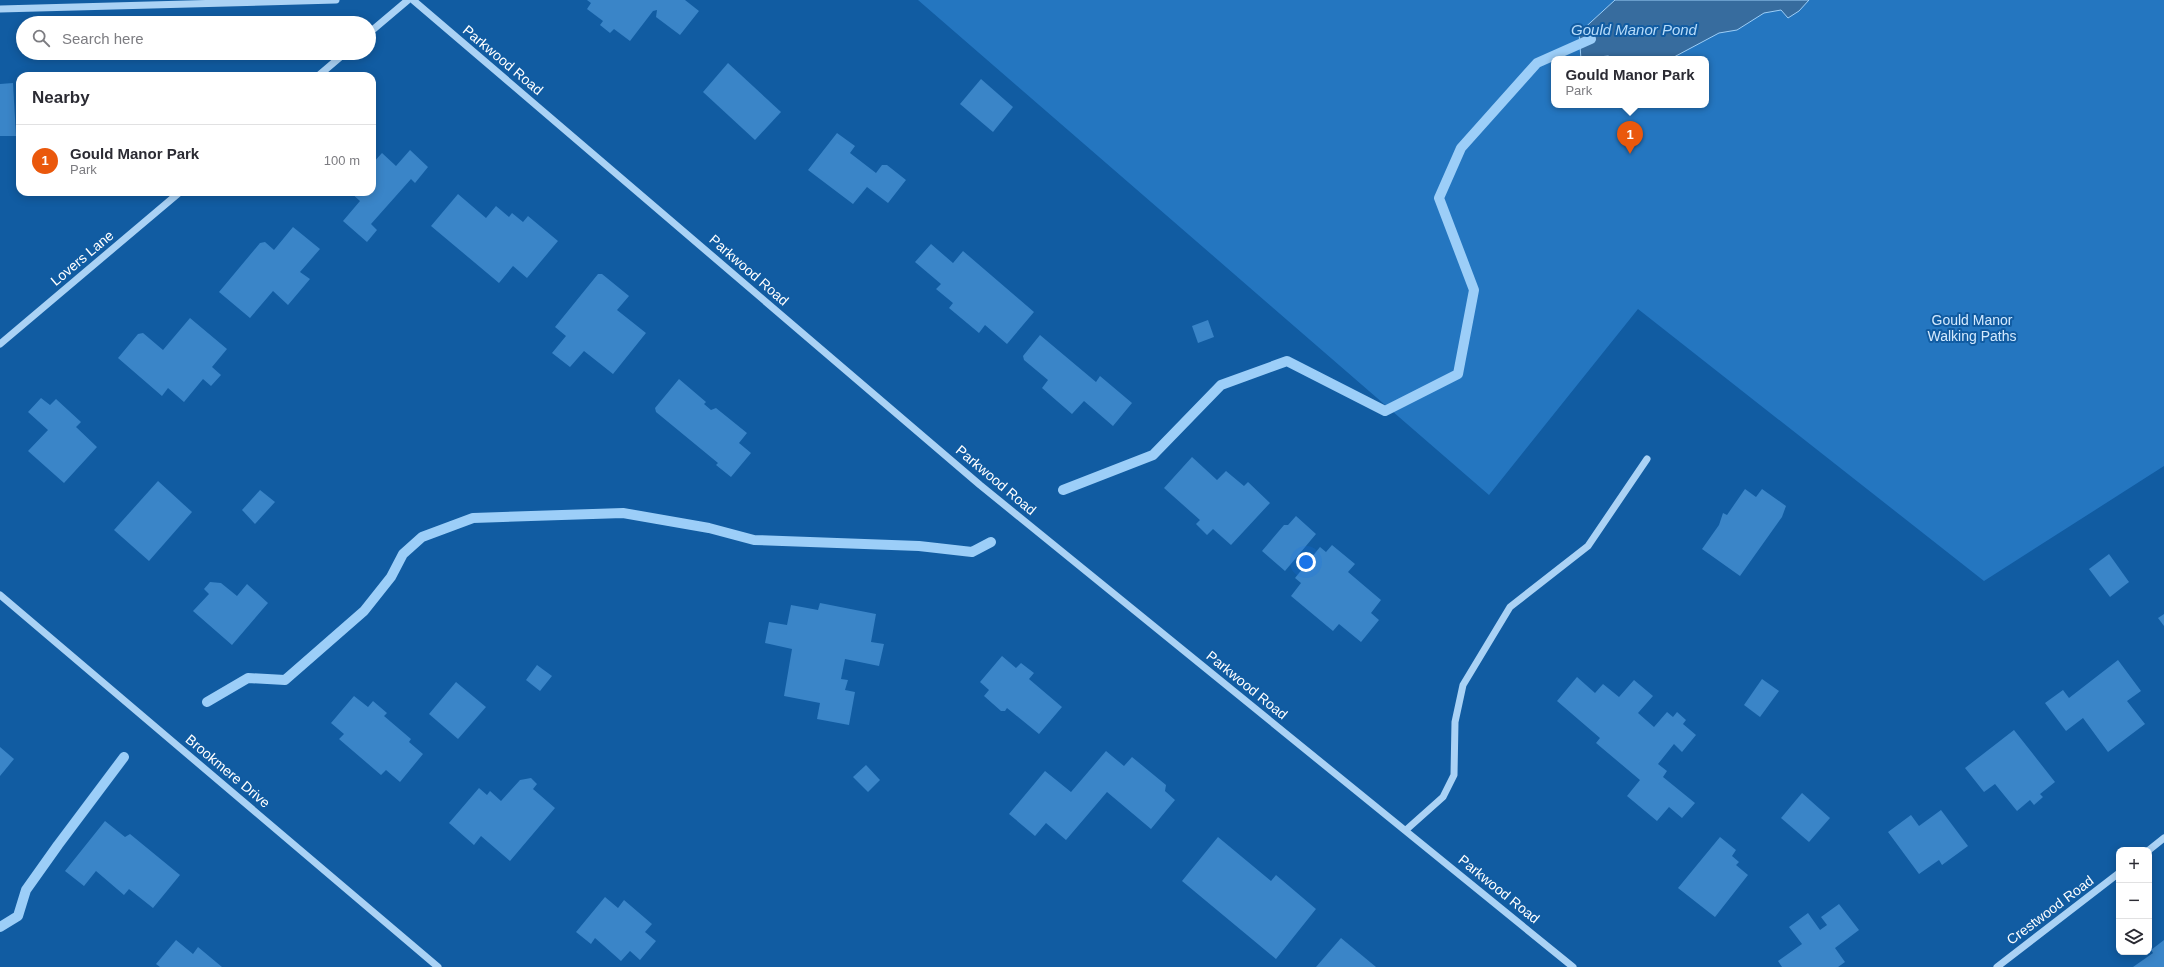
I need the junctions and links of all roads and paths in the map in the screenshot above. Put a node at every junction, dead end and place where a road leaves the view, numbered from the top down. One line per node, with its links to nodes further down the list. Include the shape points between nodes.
1 (336, 0): 4 (street)
2 (408, 0): 5 (street)
3 (413, 0): 12 (street, Parkwood Road, via 980,484)
4 (0, 9)
5 (376, 27)
6 (337, 60): 7 (street)
7 (323, 72)
8 (175, 196): 9 (street, Lovers Lane)
9 (0, 344)
10 (1647, 459): 12 (street, via 1588,546 1510,607 1463,685 1455,722 1454,775 1443,797)
11 (0, 596): 16 (street, Brookmere Drive)
12 (1406, 830): 17 (street, Parkwood Road)
13 (2164, 838): 14 (street)
14 (2152, 848)
15 (2116, 875): 18 (street, Crestwood Road)
16 (438, 967)
17 (1573, 967)
18 (1997, 967)

